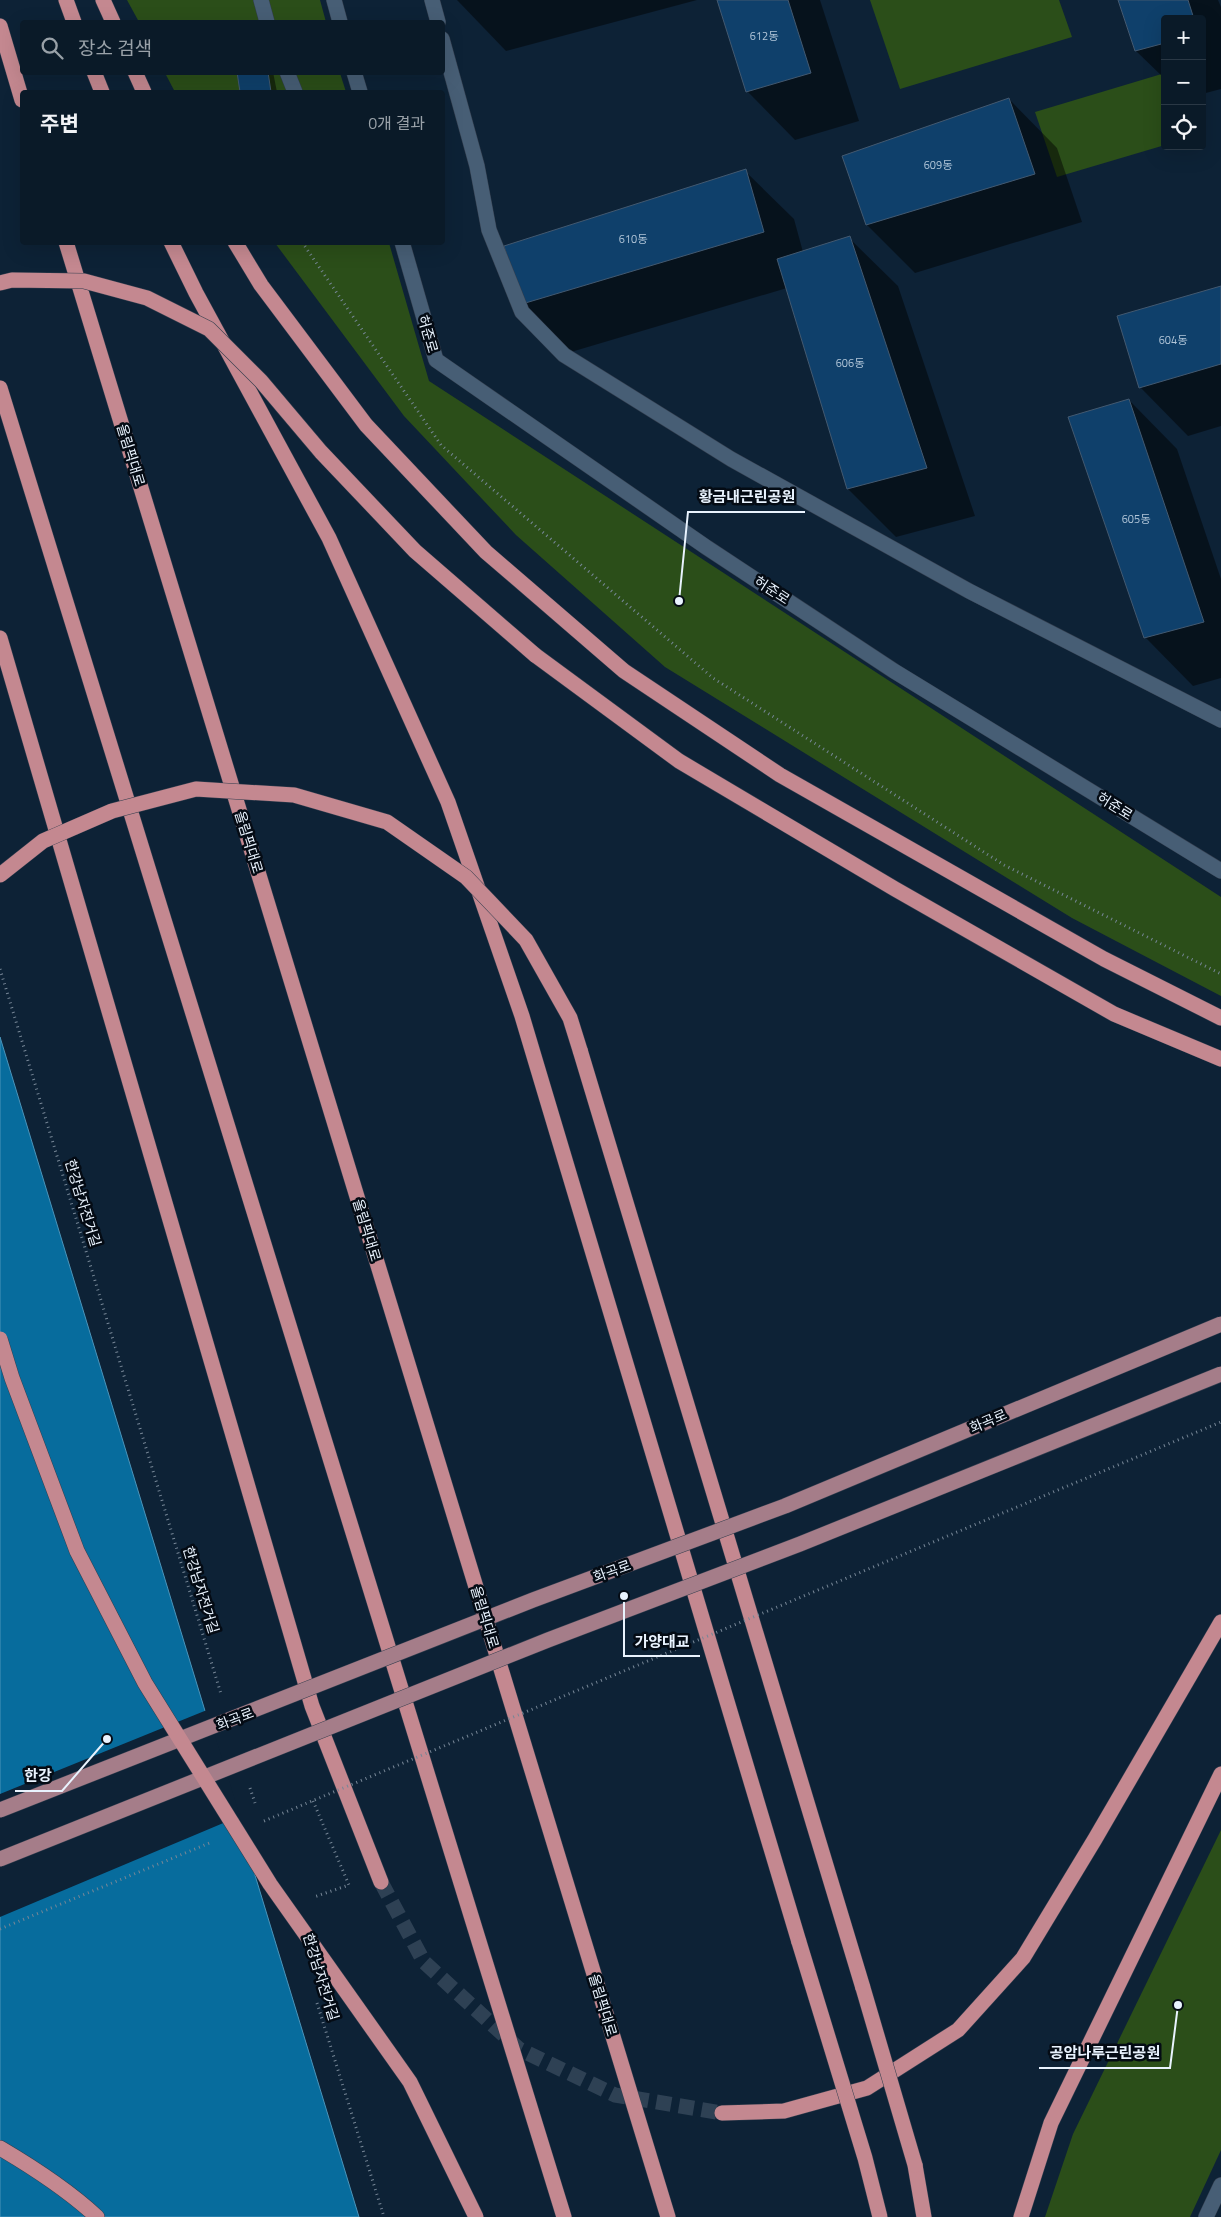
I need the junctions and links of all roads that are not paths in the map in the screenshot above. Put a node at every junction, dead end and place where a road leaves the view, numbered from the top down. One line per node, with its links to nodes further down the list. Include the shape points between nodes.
1 (66, 0): 6 (highway)
2 (103, 0): 7 (highway)
3 (261, 0): 8 (street)
4 (334, 0): 9 (street)
5 (432, 0): 10 (street)
6 (73, 20)
7 (112, 20)
8 (266, 20)
9 (339, 20)
10 (437, 20)
11 (0, 26): 21 (highway)
12 (445, 50): 29 (street, via 477,166 489,230 522,312 564,355 731,459 952,582)
13 (95, 75): 17 (highway)
14 (136, 75): 18 (highway)
15 (288, 75): 19 (street)
16 (355, 75): 20 (street)
17 (101, 90)
18 (143, 90)
19 (294, 90)
20 (359, 90)
21 (20, 93)
22 (67, 245): 48 (highway, 올림픽대로)
23 (172, 245): 49 (highway, bridge, via 329,538 448,802 522,1016)
24 (237, 245): 32 (highway, via 261,286 366,425 486,552 624,671 805,790 1104,959)
25 (403, 245): 30 (street, 허준로, via 436,360 706,547 894,671)
26 (0, 282): 33 (highway, bridge, via 84,281 147,298 209,329 262,381 321,452 415,551 534,655 679,761 1114,1014)
27 (0, 388): 47 (highway)
28 (0, 638): 41 (highway, via 312,1706)
29 (1221, 720)
30 (1221, 871)
31 (0, 875): 50 (highway, bridge, via 43,841 112,812 196,789 294,795 387,822 466,877 526,940 570,1018 580,1050 864,1988 915,2165)
32 (1221, 1018)
33 (1221, 1059)
34 (1221, 1324): 39 (main road, 화곡로, bridge, via 785,1506 533,1600)
35 (0, 1339): 46 (highway, bridge, via 77,1550 146,1683 270,1884 410,2082)
36 (1221, 1374): 40 (main road, bridge, via 800,1544 548,1640)
37 (1221, 1622): 42 (highway, via 1022,1958 958,2030 867,2088 784,2111)
38 (1221, 1774): 51 (highway, via 1051,2123)
39 (0, 1810)
40 (0, 1859)
41 (381, 1882)
42 (722, 2113)
43 (0, 2148): 45 (highway, via 80,2200)
44 (1221, 2185): 52 (street)
45 (97, 2217)
46 (476, 2217)
47 (564, 2217)
48 (668, 2217)
49 (880, 2217)
50 (924, 2217)
51 (1021, 2217)
52 (1206, 2217)

